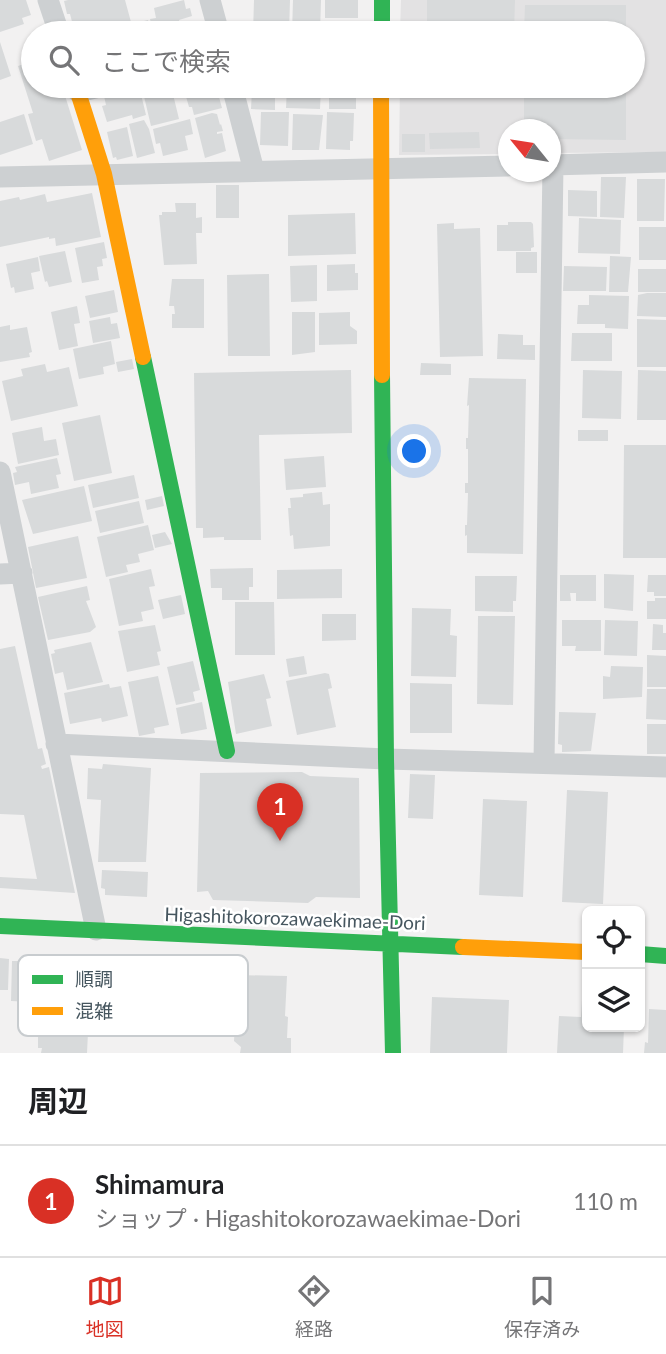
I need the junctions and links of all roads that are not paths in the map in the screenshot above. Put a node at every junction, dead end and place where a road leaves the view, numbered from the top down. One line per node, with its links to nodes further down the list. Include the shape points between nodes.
1 (48, 0): 4 (street)
2 (210, 0): 5 (street)
3 (382, 0): 6 (street)
4 (55, 21)
5 (216, 21)
6 (382, 21)
7 (80, 98): 15 (street)
8 (235, 98): 14 (street)
9 (381, 98): 13 (street)
10 (666, 162): 11 (street)
11 (561, 165)
12 (498, 166): 13 (street)
13 (380, 168): 14 (street); 23 (street)
14 (254, 172): 15 (street)
15 (104, 174): 16 (street); 22 (street)
16 (0, 177)
17 (552, 182): 24 (street)
18 (0, 472): 19 (street)
19 (22, 573): 20 (street); 21 (street)
20 (0, 574)
21 (56, 744): 22 (street); 27 (street)
22 (227, 751): 23 (street)
23 (386, 759): 24 (street); 28 (street)
24 (544, 762): 25 (street)
25 (666, 767)
26 (0, 926): 27 (street, Higashitokorozawaekimae-Dori)
27 (96, 930): 28 (street, Higashitokorozawaekimae-Dori)
28 (390, 942): 29 (street, Higashitokorozawaekimae-Dori); 32 (street)
29 (582, 952)
30 (645, 954): 31 (street)
31 (666, 956)
32 (393, 1053)

